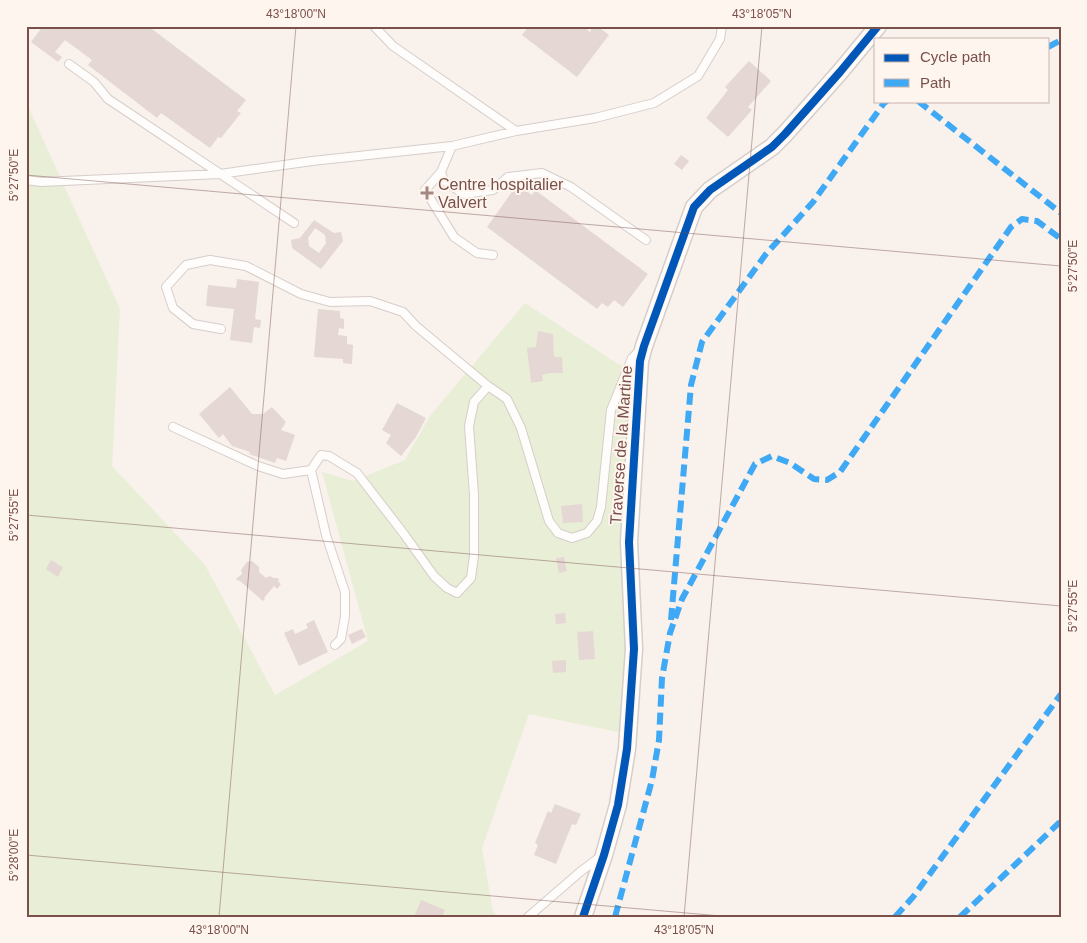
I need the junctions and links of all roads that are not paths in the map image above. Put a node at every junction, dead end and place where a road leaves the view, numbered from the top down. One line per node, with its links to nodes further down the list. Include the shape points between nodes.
1 (374, 26): 5 (lane, via 392,46)
2 (722, 26): 5 (lane, via 720,39 698,76 654,103 595,118)
3 (878, 26): 14 (street, Traverse de la Martine, via 772,147 710,190 694,207)
4 (69, 64): 8 (lane, via 94,82 108,100)
5 (516, 131): 6 (lane)
6 (452, 146): 7 (lane); 8 (lane)
7 (441, 172): 11 (lane, via 444,180 464,194 492,190 508,177 542,173 571,186); 12 (lane, via 424,190 454,237 477,253)
8 (220, 174): 9 (lane); 10 (lane)
9 (26, 180)
10 (294, 223)
11 (646, 240)
12 (493, 255)
13 (221, 329): 15 (lane, via 193,324 173,308 166,287 186,265 210,260 246,266 301,294 330,302 370,301 404,312 416,326)
14 (644, 346): 15 (lane, via 632,358 611,410 597,521 587,533 572,538 558,533 549,521 521,428 507,399); 19 (street, Traverse de la Martine, via 640,361 629,542 634,649 627,749 618,804)
15 (488, 386): 17 (lane, via 474,402 469,426 474,556 471,578 457,593 434,576 357,473 329,456 321,455)
16 (173, 427): 17 (lane, via 283,474)
17 (311, 470): 18 (lane, via 326,535 345,592 341,639)
18 (335, 645)
19 (604, 855): 20 (lane); 21 (street, Traverse de la Martine)
20 (528, 917)
21 (583, 917)

